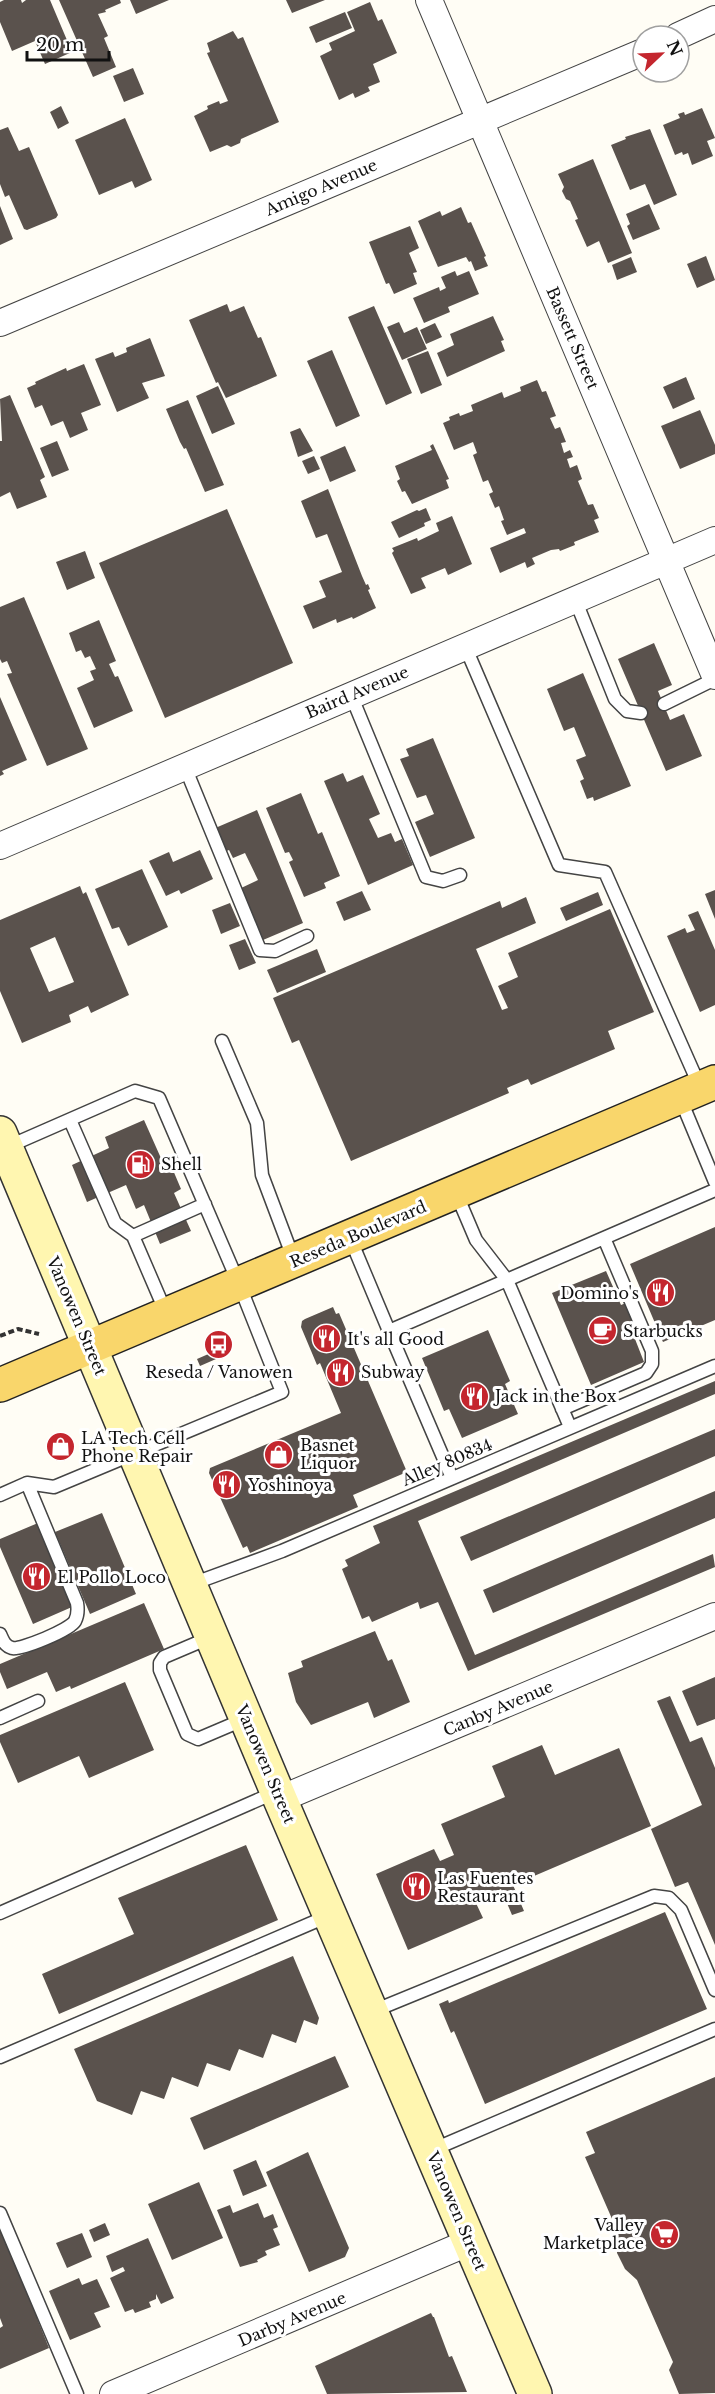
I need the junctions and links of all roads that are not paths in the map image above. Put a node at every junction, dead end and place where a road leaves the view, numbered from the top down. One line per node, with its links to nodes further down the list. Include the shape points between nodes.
1 (429, 0): 5 (street, Bassett Street)
2 (715, 19): 3 (street)
3 (691, 30)
4 (631, 57): 5 (street, Amigo Avenue)
5 (481, 118): 6 (street, Amigo Avenue); 8 (street, Bassett Street)
6 (0, 323)
7 (715, 540): 8 (street, Baird Avenue)
8 (666, 560): 9 (street, Baird Avenue); 11 (street, Bassett Street)
9 (574, 599): 10 (street, Baird Avenue); 14 (lane, via 615,699 627,711)
10 (465, 646): 12 (street, Baird Avenue); 20 (lane, via 559,865 605,872)
11 (715, 678): 13 (lane)
12 (351, 695): 15 (street, Baird Avenue); 17 (lane, via 426,877 443,881)
13 (664, 704)
14 (641, 712)
15 (185, 767): 16 (street, Baird Avenue); 18 (lane, via 260,950 275,951)
16 (0, 846)
17 (460, 875)
18 (308, 936)
19 (222, 1041): 30 (lane, via 257,1124 262,1175)
20 (698, 1089): 23 (lane); 25 (main road, Reseda Boulevard)
21 (70, 1120): 22 (lane); 26 (lane, via 135,1091 159,1098); 27 (lane, via 115,1223)
22 (3, 1147): 35 (main road, Vanowen Street)
23 (715, 1182)
24 (715, 1190): 29 (lane)
25 (456, 1193): 28 (main road, Reseda Boulevard); 31 (lane, via 476,1240)
26 (205, 1204): 27 (lane); 32 (lane)
27 (133, 1236): 33 (lane)
28 (350, 1237): 30 (main road, Reseda Boulevard); 34 (lane)
29 (604, 1238): 31 (lane); 38 (lane, via 652,1351 652,1364 646,1373)
30 (294, 1260): 32 (main road, Reseda Boulevard)
31 (507, 1280): 34 (lane); 38 (lane)
32 (239, 1284): 33 (main road, Reseda Boulevard); 40 (lane, via 282,1392)
33 (167, 1315): 35 (main road, Reseda Boulevard)
34 (389, 1331): 41 (lane)
35 (90, 1347): 37 (main road, Reseda Boulevard); 40 (main road, Vanowen Street)
36 (715, 1366): 39 (lane, Alley 80834)
37 (0, 1385)
38 (562, 1409): 39 (lane)
39 (570, 1427): 41 (lane, Alley 80834)
40 (134, 1452): 42 (lane, via 54,1486); 44 (main road, Vanowen Street)
41 (452, 1478): 44 (lane, Alley 80834, via 282,1551)
42 (27, 1483): 43 (lane); 46 (lane, via 78,1612 68,1628 19,1648 10,1648)
43 (0, 1495)
44 (191, 1585): 47 (main road, Vanowen Street)
45 (715, 1616): 51 (street, Canby Avenue)
46 (0, 1634)
47 (212, 1636): 50 (main road, Vanowen Street); 50 (lane, via 164,1657 160,1663 178,1713 187,1734 198,1739)
48 (38, 1701): 49 (lane)
49 (0, 1718)
50 (247, 1719): 51 (main road, Vanowen Street)
51 (279, 1795): 52 (lane); 53 (main road, Vanowen Street)
52 (0, 1912)
53 (329, 1915): 55 (main road, Vanowen Street); 57 (lane)
54 (715, 1990): 55 (lane, via 681,1910 669,1898 654,1896)
55 (371, 2012): 58 (main road, Vanowen Street)
56 (715, 2029): 58 (lane)
57 (0, 2057)
58 (431, 2151): 60 (main road, Vanowen Street)
59 (0, 2213): 61 (lane)
60 (470, 2242): 62 (street, Darby Avenue); 63 (main road, Vanowen Street)
61 (77, 2394)
62 (113, 2394)
63 (535, 2394)

